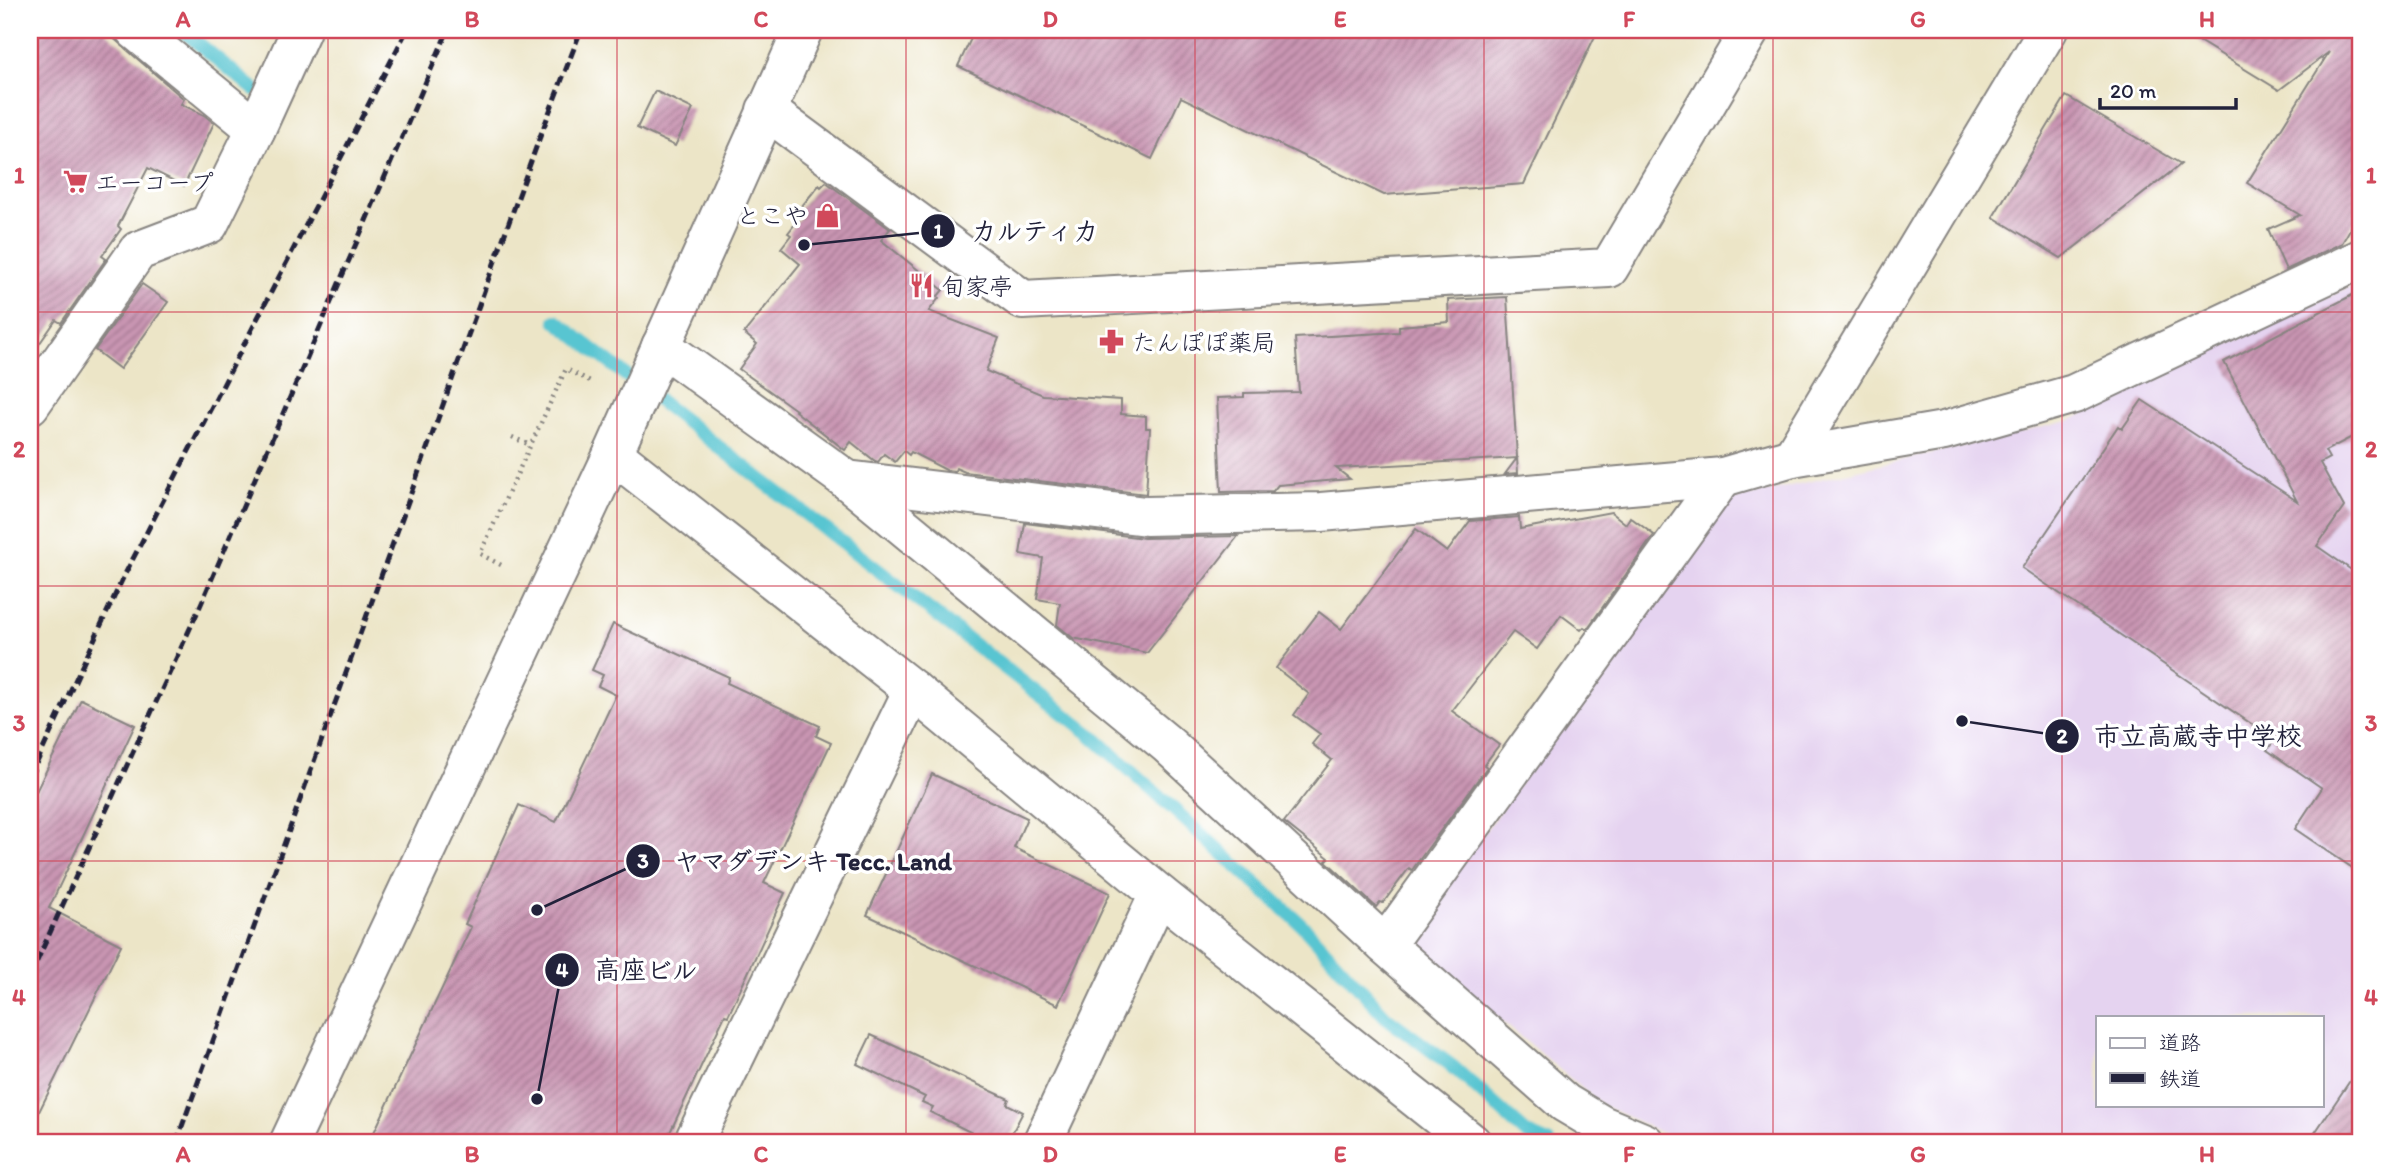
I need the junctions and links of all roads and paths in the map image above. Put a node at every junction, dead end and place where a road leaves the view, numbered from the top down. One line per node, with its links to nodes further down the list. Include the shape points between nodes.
1 (135, 30): 7 (street)
2 (301, 30): 7 (street)
3 (803, 30): 6 (street)
4 (1749, 30): 6 (street, via 1609,268 1023,300)
5 (2048, 30): 15 (street)
6 (766, 110): 9 (street)
7 (256, 129): 11 (street, via 209,224 138,251)
8 (2360, 259): 15 (street, via 2074,394 1944,431)
9 (657, 354): 14 (street); 17 (street)
10 (590, 381): 13 (path, via 566,369)
11 (30, 405)
12 (512, 437): 13 (path)
13 (530, 444): 18 (path, via 480,555)
14 (613, 454): 19 (street); 23 (street)
15 (1792, 457): 16 (street)
16 (1723, 477): 17 (street, via 1321,512 1146,516); 21 (street)
17 (847, 480): 21 (street, via 1167,744)
18 (501, 565)
19 (913, 690): 20 (street); 24 (street)
20 (1159, 894): 25 (street); 26 (street)
21 (1385, 945): 22 (street)
22 (1597, 1134): 27 (street)
23 (289, 1143)
24 (692, 1143)
25 (1042, 1143)
26 (1472, 1143)
27 (1645, 1143)

